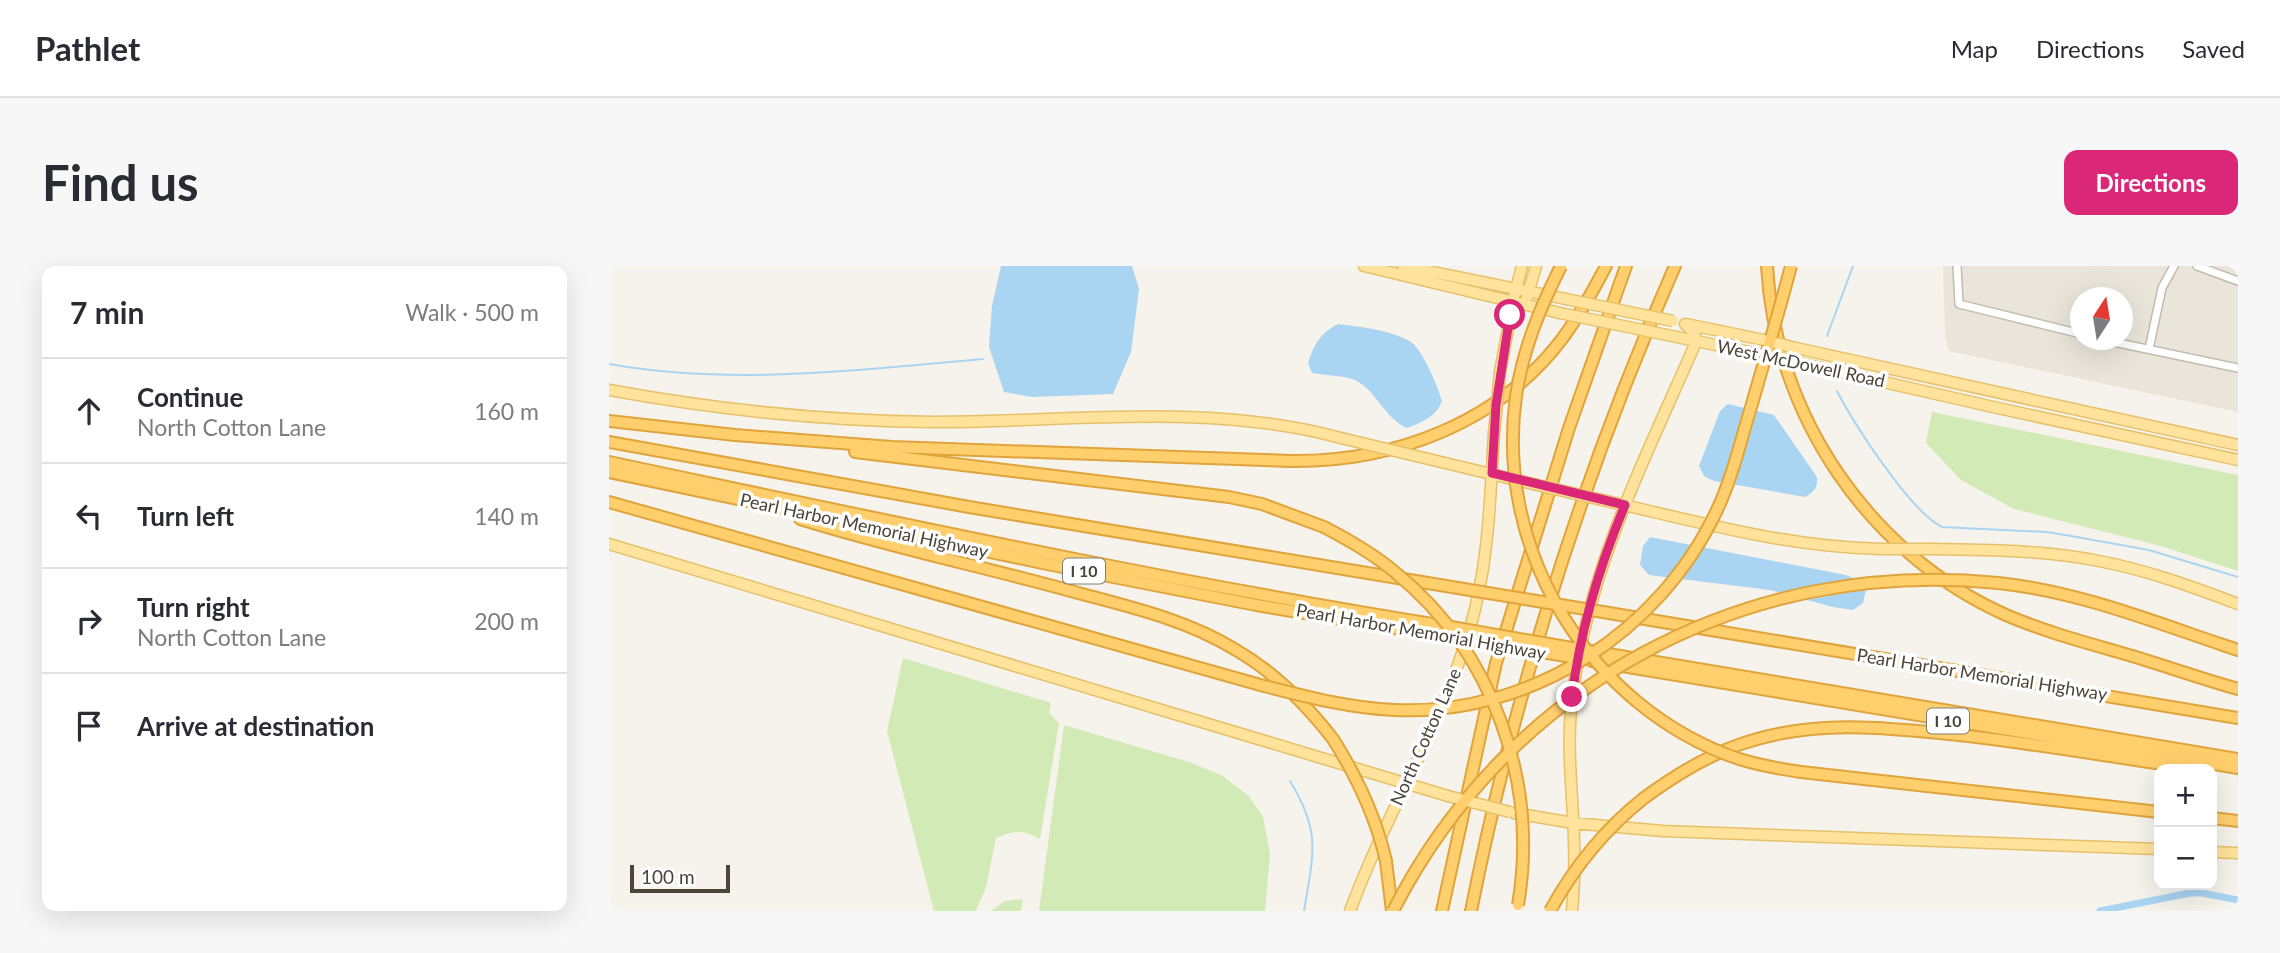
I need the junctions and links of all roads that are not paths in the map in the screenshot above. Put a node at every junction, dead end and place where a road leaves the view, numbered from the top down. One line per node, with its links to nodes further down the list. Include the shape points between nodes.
1 (1364, 266): 17 (main road, West McDowell Road)
2 (1403, 266): 15 (main road, West McDowell Road)
3 (1523, 266): 15 (main road, North Cotton Lane)
4 (1536, 266): 16 (main road)
5 (1561, 266): 50 (highway, bridge, via 1536,320 1519,377 1513,427 1516,487 1528,540 1548,590 1574,635 1616,682 1688,736 1761,765)
6 (1607, 266): 27 (highway, via 1560,341 1511,390 1439,434 1364,456 1305,461 953,450)
7 (1626, 266): 60 (highway, via 1554,472 1496,663)
8 (1675, 266): 61 (highway, via 1625,387 1559,572 1499,781)
9 (1767, 266): 42 (highway, via 1780,349 1817,440 1853,494 1908,553 1951,586 2015,618)
10 (1791, 266): 35 (highway, bridge, via 1739,448 1700,543 1656,601 1616,637 1573,666 1491,700 1420,710 1333,704)
11 (1957, 266): 20 (street, via 1959,304)
12 (2174, 266): 23 (street, via 2162,288)
13 (2197, 266): 14 (street)
14 (2238, 281)
15 (1516, 289): 16 (main road, West McDowell Road); 17 (main road, North Cotton Lane)
16 (1529, 291): 18 (main road); 19 (main road, West McDowell Road, bridge)
17 (1513, 301): 18 (main road, West McDowell Road); 33 (main road, North Cotton Lane, bridge, via 1500,372)
18 (1525, 304): 21 (main road, West McDowell Road, bridge)
19 (1685, 324): 21 (main road); 29 (main road, West McDowell Road, bridge)
20 (2070, 331)
21 (1696, 342): 30 (main road, West McDowell Road, bridge); 36 (main road)
22 (2133, 346): 23 (street)
23 (2148, 349): 24 (street)
24 (2238, 368)
25 (609, 390): 33 (main road, bridge, via 807,416 937,422 1198,417 1259,421)
26 (609, 421): 27 (highway)
27 (734, 435): 57 (highway, bridge, via 1229,498 1270,506 1324,527 1381,561 1428,603 1459,641 1487,688 1504,730 1518,784 1523,840)
28 (609, 442): 43 (highway, Pearl Harbor Memorial Highway, bridge, via 969,507)
29 (2238, 445)
30 (2238, 460)
31 (609, 462): 39 (highway, via 1046,554)
32 (609, 472): 34 (highway, Pearl Harbor Memorial Highway / I 10)
33 (1492, 473): 36 (main road, bridge); 49 (main road, North Cotton Lane, via 1485,560 1471,627)
34 (741, 500): 39 (highway, Pearl Harbor Memorial Highway / I 10, via 1256,605); 59 (highway, bridge, via 837,531 1157,615 1236,649 1270,673 1333,739 1375,822)
35 (609, 502)
36 (1625, 505): 38 (main road, bridge, via 1779,540 1833,547 2014,551 2091,559 2161,576); 53 (main road, via 1596,581 1576,667 1570,729)
37 (609, 544): 49 (main road)
38 (2238, 604)
39 (1450, 632): 41 (highway, Pearl Harbor Memorial Highway / I 10, bridge)
40 (2238, 650): 59 (highway, bridge, via 2073,596 1969,580 1867,583 1746,608 1645,651 1580,692 1525,736 1443,829)
41 (1589, 655): 44 (highway); 46 (highway, Pearl Harbor Memorial Highway / I 10)
42 (2238, 689)
43 (2238, 718)
44 (2238, 759)
45 (2160, 764): 62 (highway, bridge, via 1882,728 1825,727 1781,734 1726,750 1644,798 1594,846)
46 (2238, 768)
47 (2217, 772): 48 (highway)
48 (2238, 774)
49 (1405, 783): 53 (main road, bridge, via 1510,812); 58 (main road, North Cotton Lane)
50 (2154, 811)
51 (2217, 819): 52 (highway)
52 (2238, 821)
53 (1573, 823): 54 (main road, via 1687,832); 63 (main road)
54 (2154, 849)
55 (2217, 852): 56 (main road)
56 (2238, 853)
57 (1517, 908)
58 (1350, 911)
59 (1393, 911)
60 (1442, 911)
61 (1471, 911)
62 (1550, 911)
63 (1572, 911)

